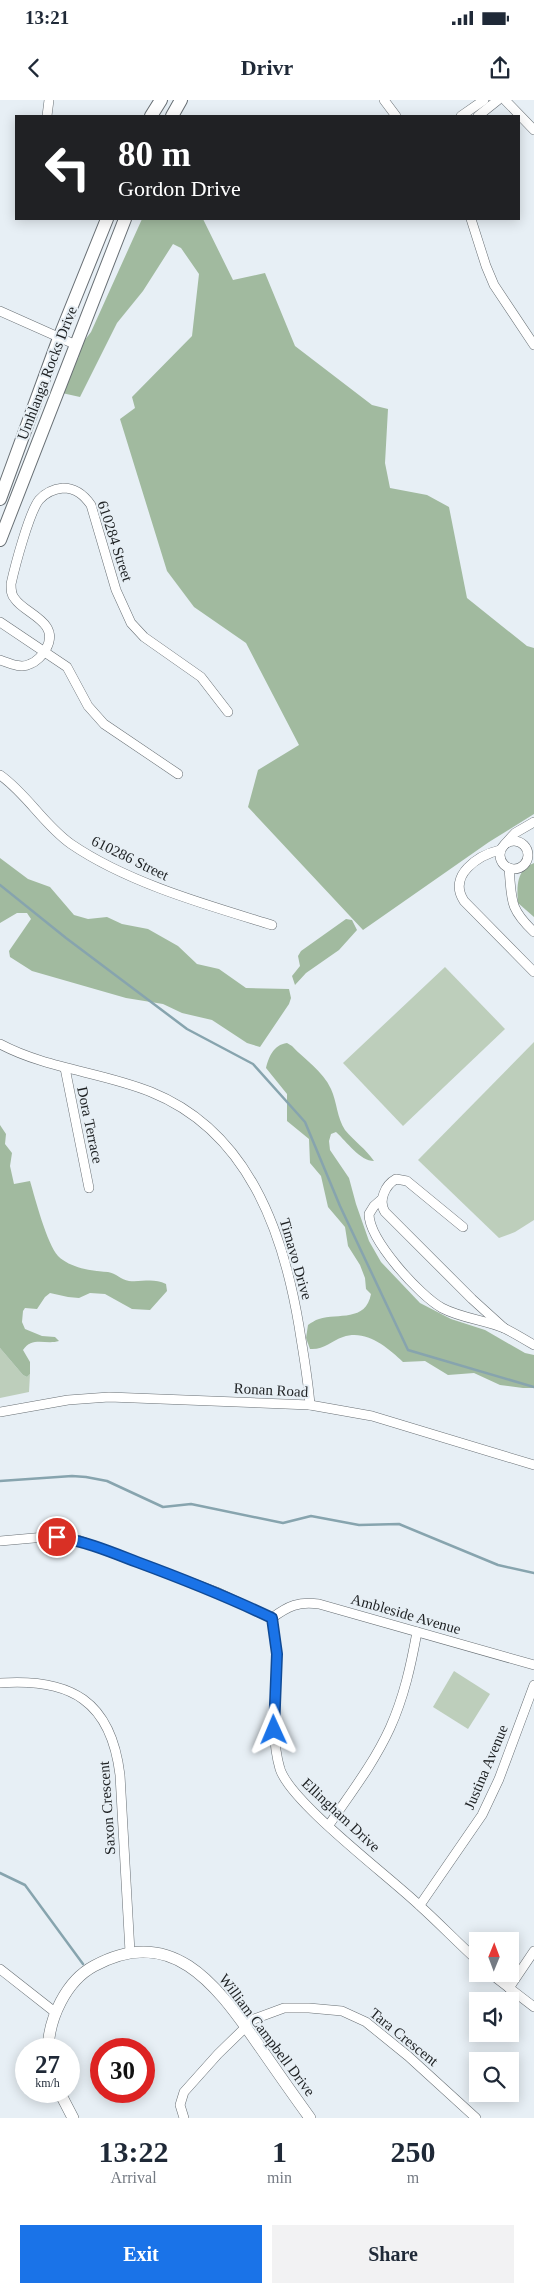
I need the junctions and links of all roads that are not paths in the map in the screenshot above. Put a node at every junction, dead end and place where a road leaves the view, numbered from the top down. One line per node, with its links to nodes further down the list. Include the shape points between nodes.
1 (49, 100): 8 (street)
2 (161, 100): 9 (main road)
3 (180, 100): 10 (main road)
4 (384, 100): 11 (street)
5 (484, 100): 12 (street)
6 (498, 100): 13 (street)
7 (505, 100): 14 (street)
8 (47, 115)
9 (152, 115)
10 (172, 115)
11 (395, 115)
12 (462, 115)
13 (479, 115)
14 (520, 115)
15 (520, 116): 16 (street)
16 (534, 130)
17 (107, 220): 21 (main road, Umhlanga Rocks Drive)
18 (125, 220): 22 (main road, Umhlanga Rocks Drive)
19 (471, 220): 23 (street, via 494,285)
20 (0, 312): 21 (street)
21 (59, 338): 22 (street); 24 (main road, Umhlanga Rocks Drive)
22 (74, 344): 25 (main road, Umhlanga Rocks Drive)
23 (534, 345)
24 (0, 499)
25 (0, 540)
26 (0, 622): 27 (street)
27 (45, 651): 28 (street, via 27,666); 29 (street, 610284 Street, via 50,640 46,626 38,616 16,601 11,584 37,504 49,492 69,489 83,495 91,505 116,590 131,623 151,642 201,677); 30 (street, via 67,667 88,706 104,724)
28 (0, 660)
29 (228, 712)
30 (178, 774)
31 (0, 775): 37 (street, 610286 Street, via 57,832 83,851 167,891)
32 (530, 824): 33 (street); 34 (street, via 515,833)
33 (519, 842): 34 (street, via 509,842); 35 (street)
34 (502, 847): 36 (street, via 500,862); 39 (street, via 468,866 462,876 460,893 464,901)
35 (531, 856): 36 (street)
36 (514, 868): 38 (street, via 512,901 518,916)
37 (272, 925)
38 (534, 932)
39 (534, 972)
40 (0, 1044): 41 (street, Timavo Drive)
41 (65, 1068): 42 (street, Dora Terrace); 47 (street, Timavo Drive, via 128,1084 167,1099 200,1121 235,1154 257,1188 284,1255)
42 (89, 1188)
43 (382, 1199): 44 (street, via 391,1181 401,1179); 45 (street, via 385,1212); 45 (street, via 369,1214 377,1240 426,1296 447,1310)
44 (463, 1227)
45 (504, 1328): 46 (street)
46 (534, 1345)
47 (310, 1405): 48 (street, Ronan Road, via 109,1397 75,1399); 49 (street, Ronan Road, via 372,1416)
48 (0, 1412)
49 (534, 1465)
50 (0, 1541): 51 (street, via 45,1537 78,1540 211,1590)
51 (272, 1618): 52 (street, Ambleside Avenue, via 288,1606 308,1602); 56 (street, Ellingham Drive, via 277,1654 274,1730 280,1768 288,1785)
52 (417, 1632): 53 (street, Ambleside Avenue); 56 (street, via 407,1682 390,1728 373,1760)
53 (534, 1666)
54 (0, 1683): 59 (street, Saxon Crescent, via 41,1682 68,1690 89,1704 107,1727 116,1750 120,1775)
55 (534, 1685): 57 (street, Justina Avenue, via 482,1815)
56 (329, 1825): 57 (street, Ellingham Drive)
57 (420, 1905): 60 (street, Ellingham Drive)
58 (534, 1951): 63 (street)
59 (130, 1952): 65 (street, William Campbell Drive, via 91,1968 78,1979); 66 (street, William Campbell Drive, via 158,1953 188,1964 214,1986)
60 (469, 1952)
61 (0, 1969): 65 (street)
62 (501, 1982): 63 (street)
63 (509, 1988): 64 (street)
64 (534, 2007)
65 (56, 2013): 67 (street, William Campbell Drive)
66 (245, 2026): 70 (street, Tara Crescent, via 184,2092 180,2105); 71 (street, William Campbell Drive); 72 (street, Tara Crescent, via 261,2015 284,2008 349,2013 385,2036)
67 (49, 2038)
68 (65, 2103): 69 (street)
69 (73, 2118)
70 (184, 2118)
71 (310, 2118)
72 (476, 2118)

